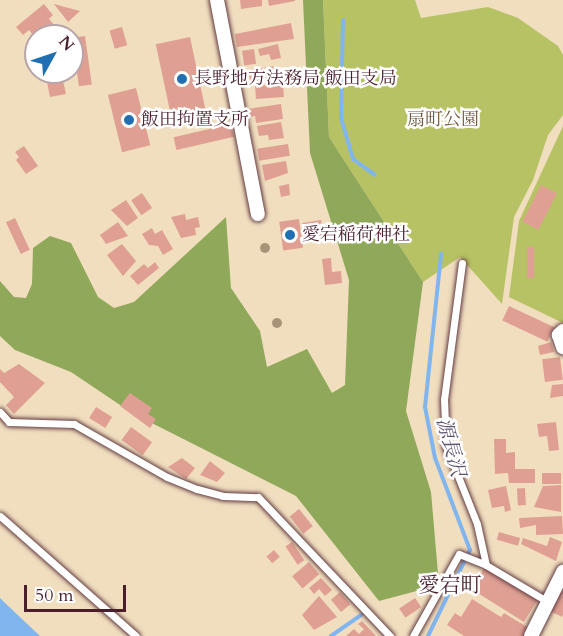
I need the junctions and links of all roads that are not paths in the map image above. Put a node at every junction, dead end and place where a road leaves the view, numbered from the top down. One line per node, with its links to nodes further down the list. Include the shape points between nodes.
1 (217, 0): 2 (street)
2 (258, 214)
3 (462, 263): 8 (lane, via 444,399 446,446 477,524)
4 (563, 331): 5 (street, via 559,335)
5 (563, 347)
6 (0, 412): 12 (lane, via 9,422 74,424 167,477 197,489 223,496 258,497)
7 (0, 516): 11 (lane)
8 (486, 565): 10 (lane); 13 (lane, via 460,554)
9 (563, 572): 10 (street)
10 (548, 602): 14 (street)
11 (136, 636)
12 (390, 636)
13 (413, 636)
14 (531, 636)

